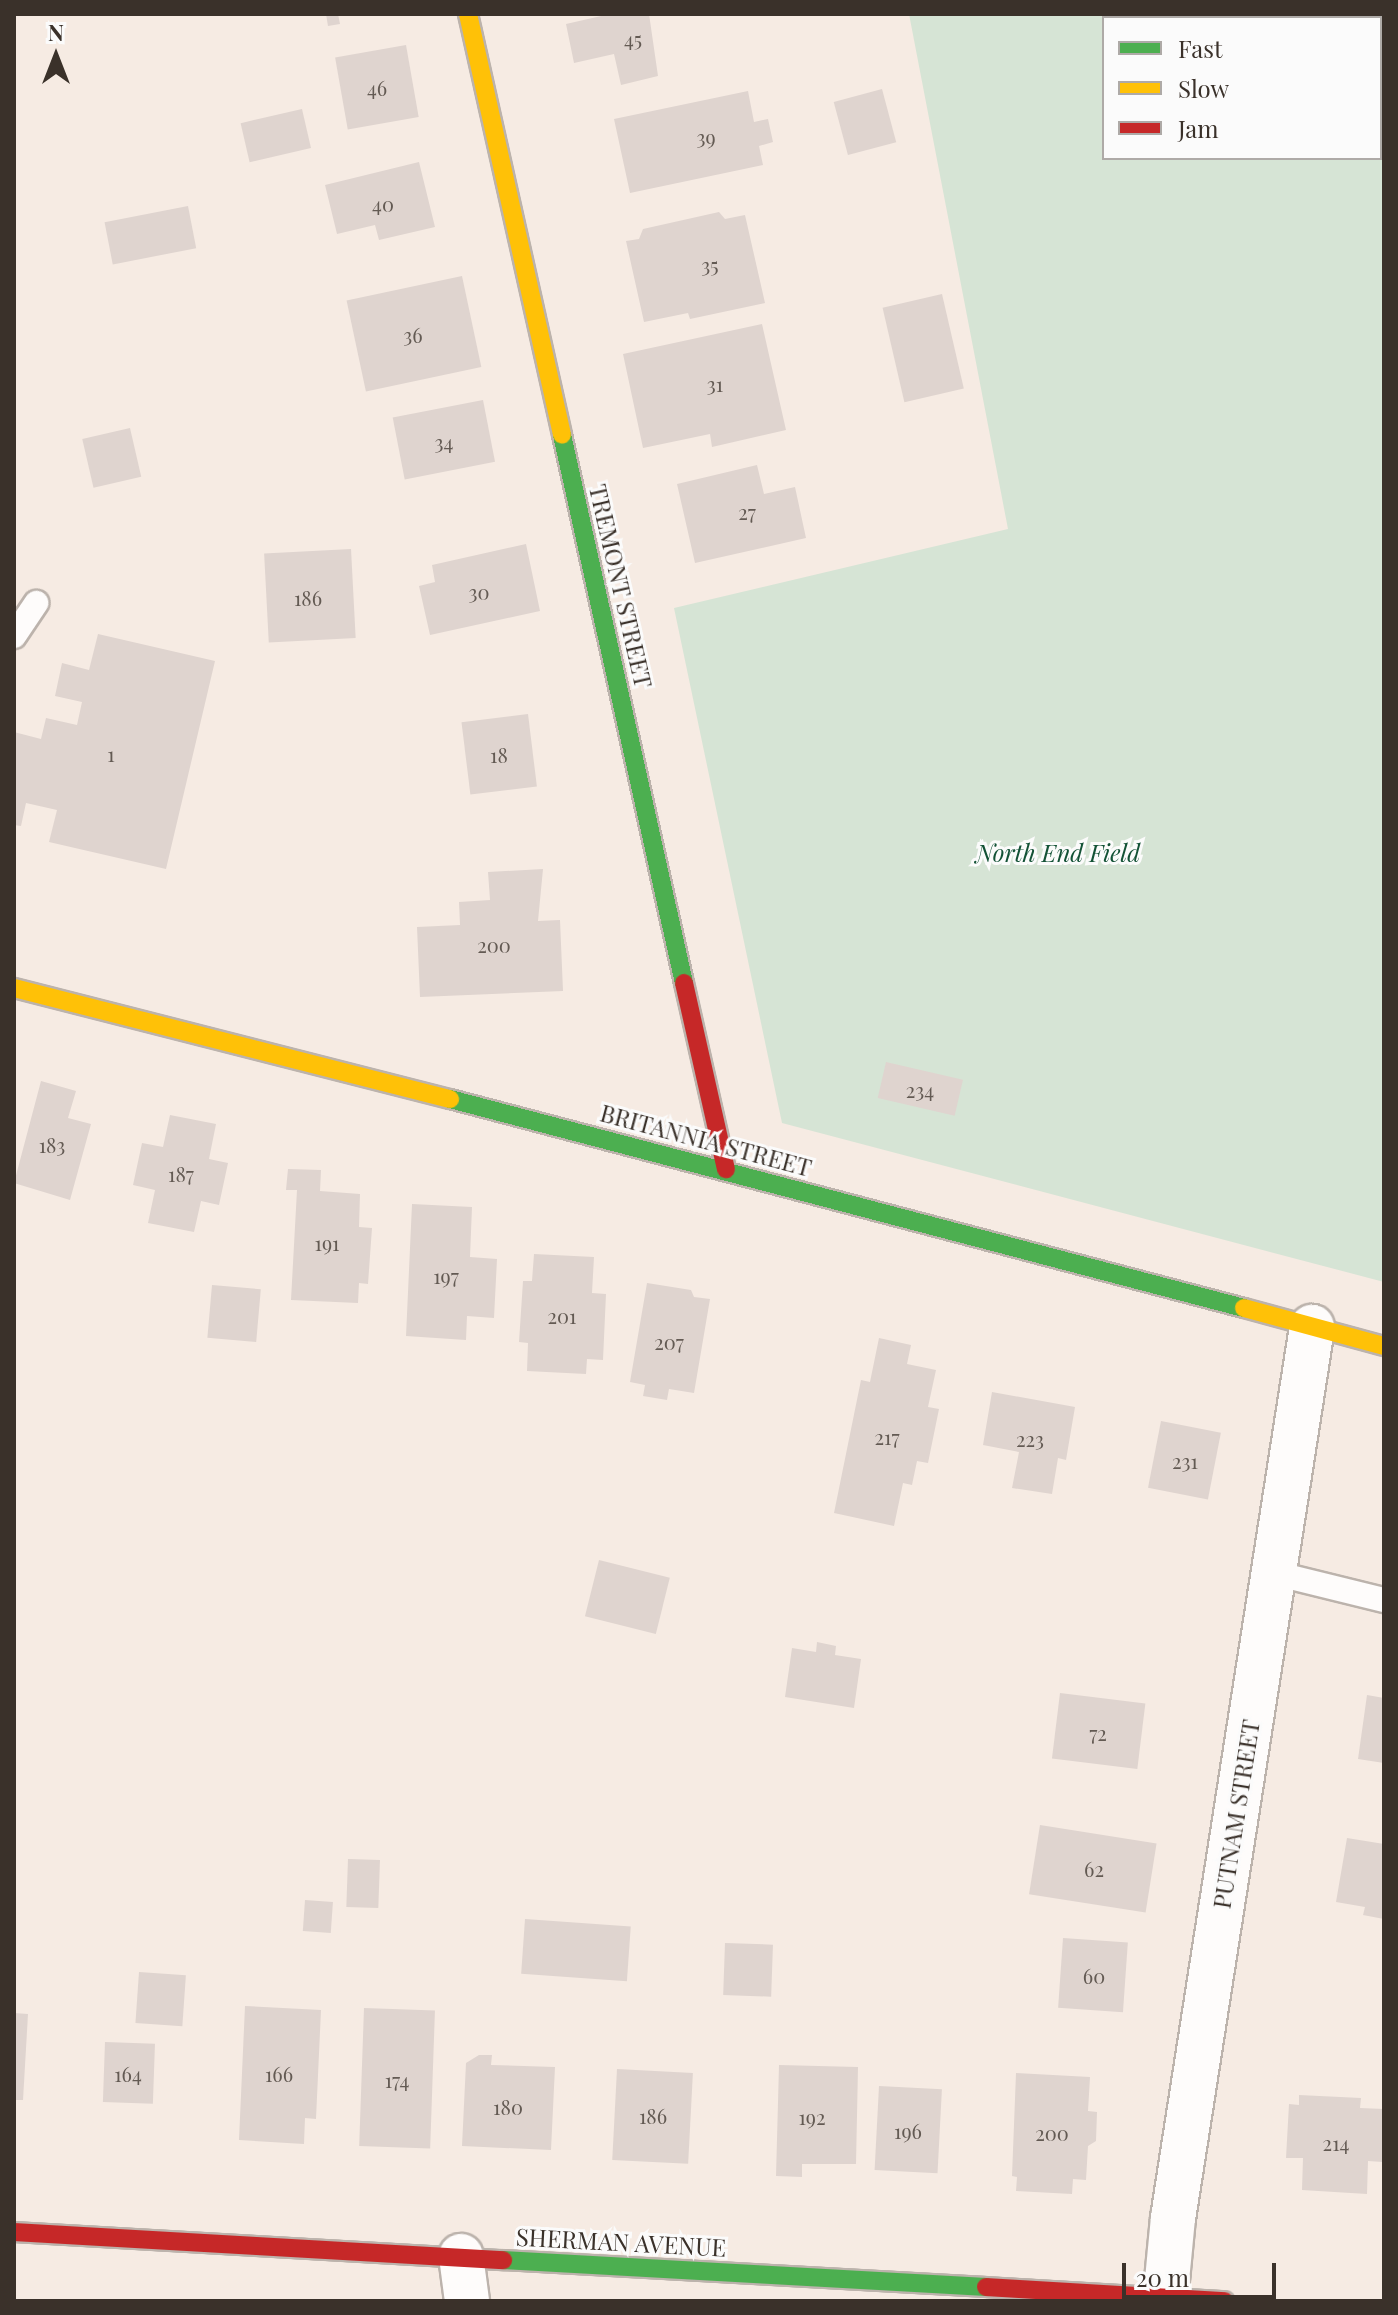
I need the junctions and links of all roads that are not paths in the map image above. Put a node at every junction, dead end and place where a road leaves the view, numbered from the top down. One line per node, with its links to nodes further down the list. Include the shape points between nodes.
1 (468, 14): 5 (street, TREMONT STREET)
2 (36, 603): 3 (lane)
3 (14, 636)
4 (14, 988): 5 (street, BRITANNIA STREET)
5 (726, 1169): 6 (street, BRITANNIA STREET)
6 (1312, 1327): 7 (street, BRITANNIA STREET); 8 (street, PUTNAM STREET)
7 (1384, 1346)
8 (1274, 1573): 9 (lane); 12 (street, PUTNAM STREET)
9 (1384, 1600)
10 (14, 2232): 11 (street, SHERMAN AVENUE)
11 (461, 2256): 12 (street, SHERMAN AVENUE); 13 (street)
12 (1165, 2299): 14 (street, SHERMAN AVENUE)
13 (467, 2301)
14 (1225, 2301)

